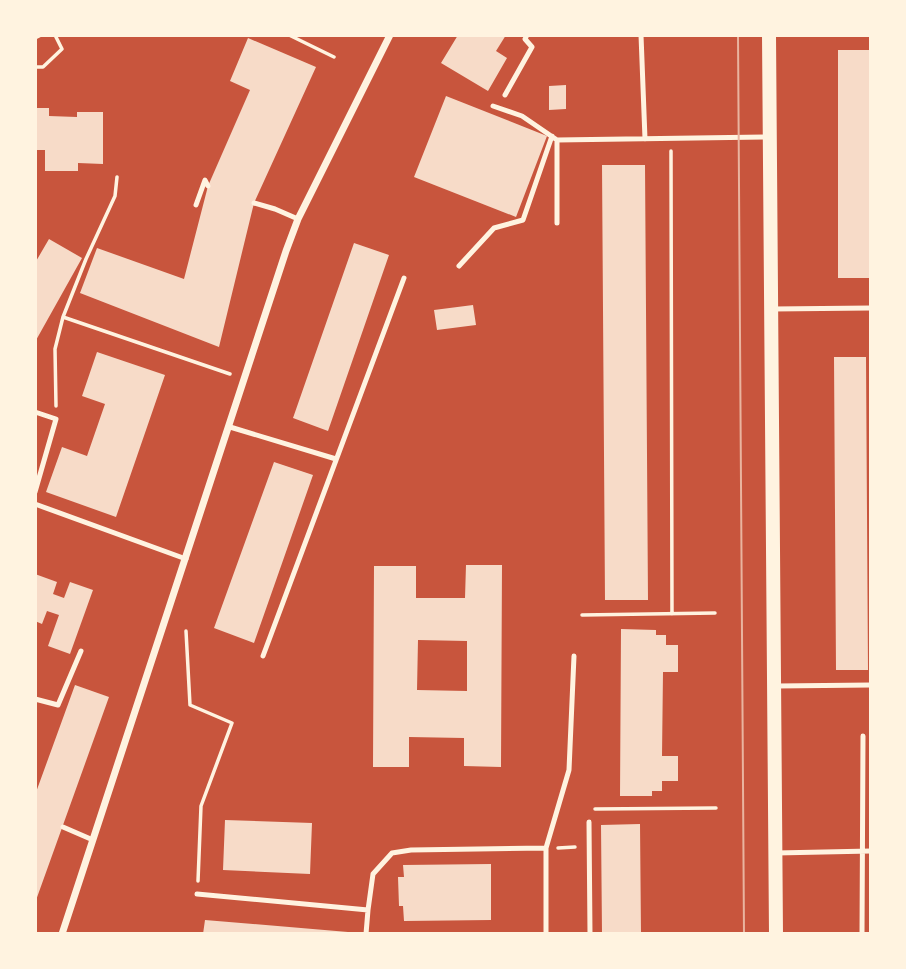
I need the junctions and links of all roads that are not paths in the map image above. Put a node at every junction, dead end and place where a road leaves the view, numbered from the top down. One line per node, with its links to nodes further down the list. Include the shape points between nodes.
1 (390, 35): 13 (street)
2 (527, 35): 5 (lane, via 532,47)
3 (641, 35): 9 (lane)
4 (769, 35): 7 (main road)
5 (505, 95)
6 (493, 106): 8 (lane, via 522,116)
7 (769, 137): 9 (lane); 17 (main road)
8 (554, 138): 9 (lane); 14 (lane); 15 (lane, via 523,220 494,228)
9 (645, 139)
10 (208, 186): 12 (lane, via 205,180)
11 (254, 203): 13 (lane)
12 (196, 205)
13 (298, 219): 20 (street)
14 (557, 223)
15 (459, 266)
16 (404, 278): 21 (lane)
17 (771, 309): 18 (lane); 29 (main road)
18 (871, 309)
19 (35, 412): 22 (lane, via 56,419)
20 (230, 427): 21 (lane); 24 (street)
21 (337, 459): 26 (lane)
22 (35, 492)
23 (35, 504): 24 (lane)
24 (186, 559): 36 (street)
25 (81, 651): 30 (lane, via 58,705)
26 (263, 656)
27 (574, 656): 37 (lane, via 569,770)
28 (871, 685): 29 (lane)
29 (774, 686): 40 (main road)
30 (35, 699)
31 (863, 736): 33 (lane)
32 (871, 809): 33 (lane)
33 (862, 810): 38 (lane)
34 (589, 822): 46 (lane)
35 (63, 827): 36 (lane)
36 (93, 840): 43 (street)
37 (546, 848): 42 (lane, via 393,853 373,874); 45 (lane)
38 (862, 851): 39 (lane); 40 (lane); 48 (lane)
39 (871, 851)
40 (775, 853): 47 (main road)
41 (197, 894): 42 (lane)
42 (368, 910): 44 (lane)
43 (62, 934)
44 (366, 934)
45 (546, 934)
46 (590, 934)
47 (776, 934)
48 (862, 934)

